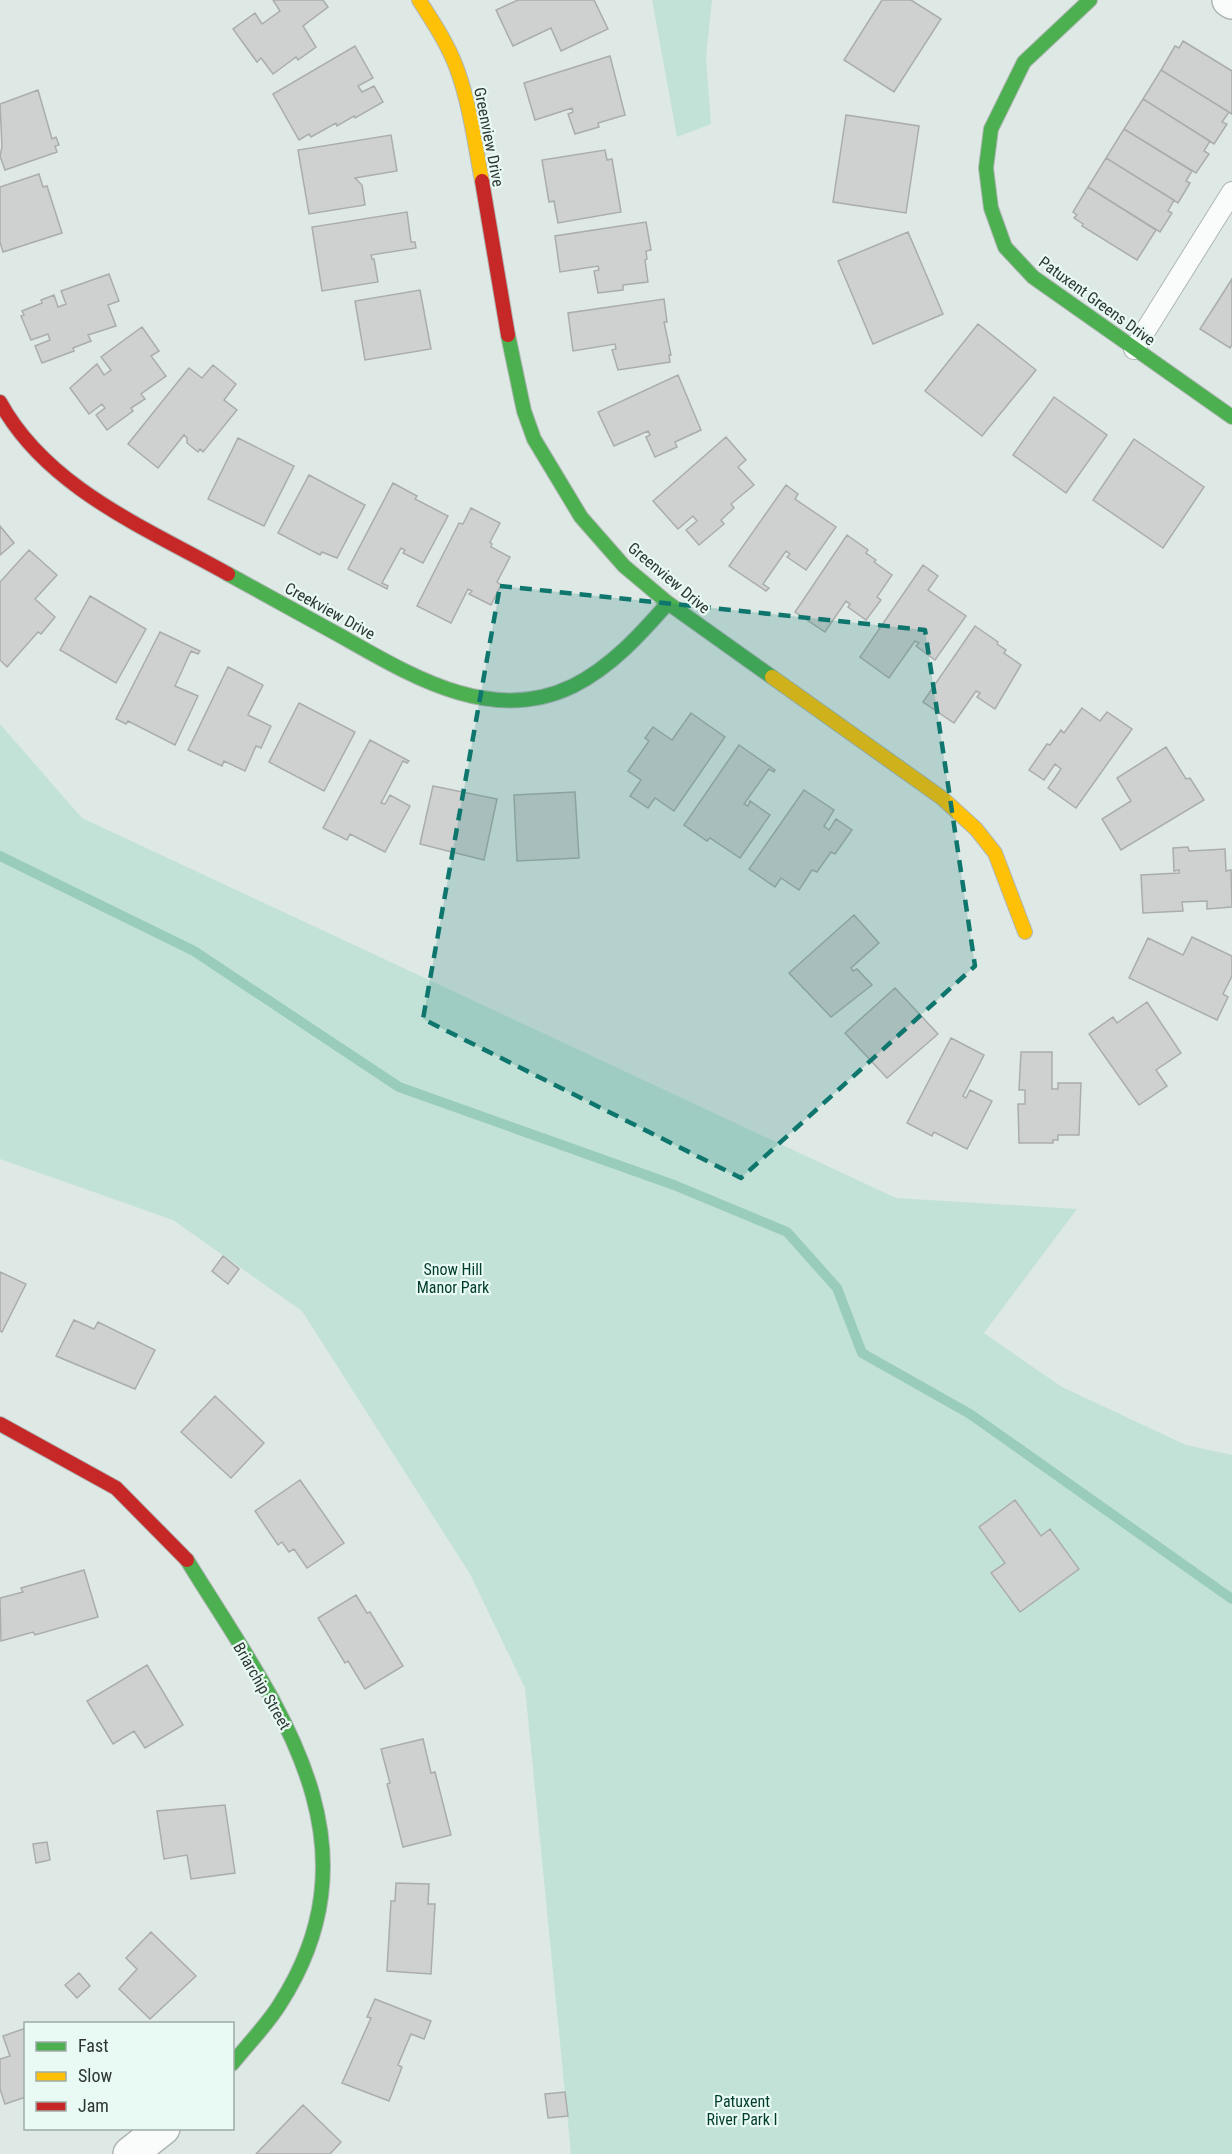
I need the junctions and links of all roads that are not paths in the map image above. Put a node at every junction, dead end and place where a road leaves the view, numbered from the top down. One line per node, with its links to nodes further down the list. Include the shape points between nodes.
1 (419, 0): 7 (street, Greenview Drive, via 457,68 471,119 511,354 534,439 581,517 624,566)
2 (1090, 0): 4 (street, Patuxent Greens Drive, via 1024,62 991,129 986,168 991,208 1005,247 1033,277)
3 (1229, 204): 4 (lane)
4 (1134, 349): 6 (street, Patuxent Greens Drive)
5 (0, 402): 7 (street, Creekview Drive, via 28,443 96,500 402,669 465,695 531,699 569,687 602,671)
6 (1232, 417)
7 (668, 603): 8 (street, Greenview Drive, via 942,798 976,829 995,853)
8 (1025, 932)
9 (0, 1424): 10 (street, Briarchip Street, via 116,1488 187,1560 279,1710 310,1779 324,1868 318,1919 303,1960 280,2004)
10 (234, 2062)
11 (160, 2130): 12 (street)
12 (130, 2154)

